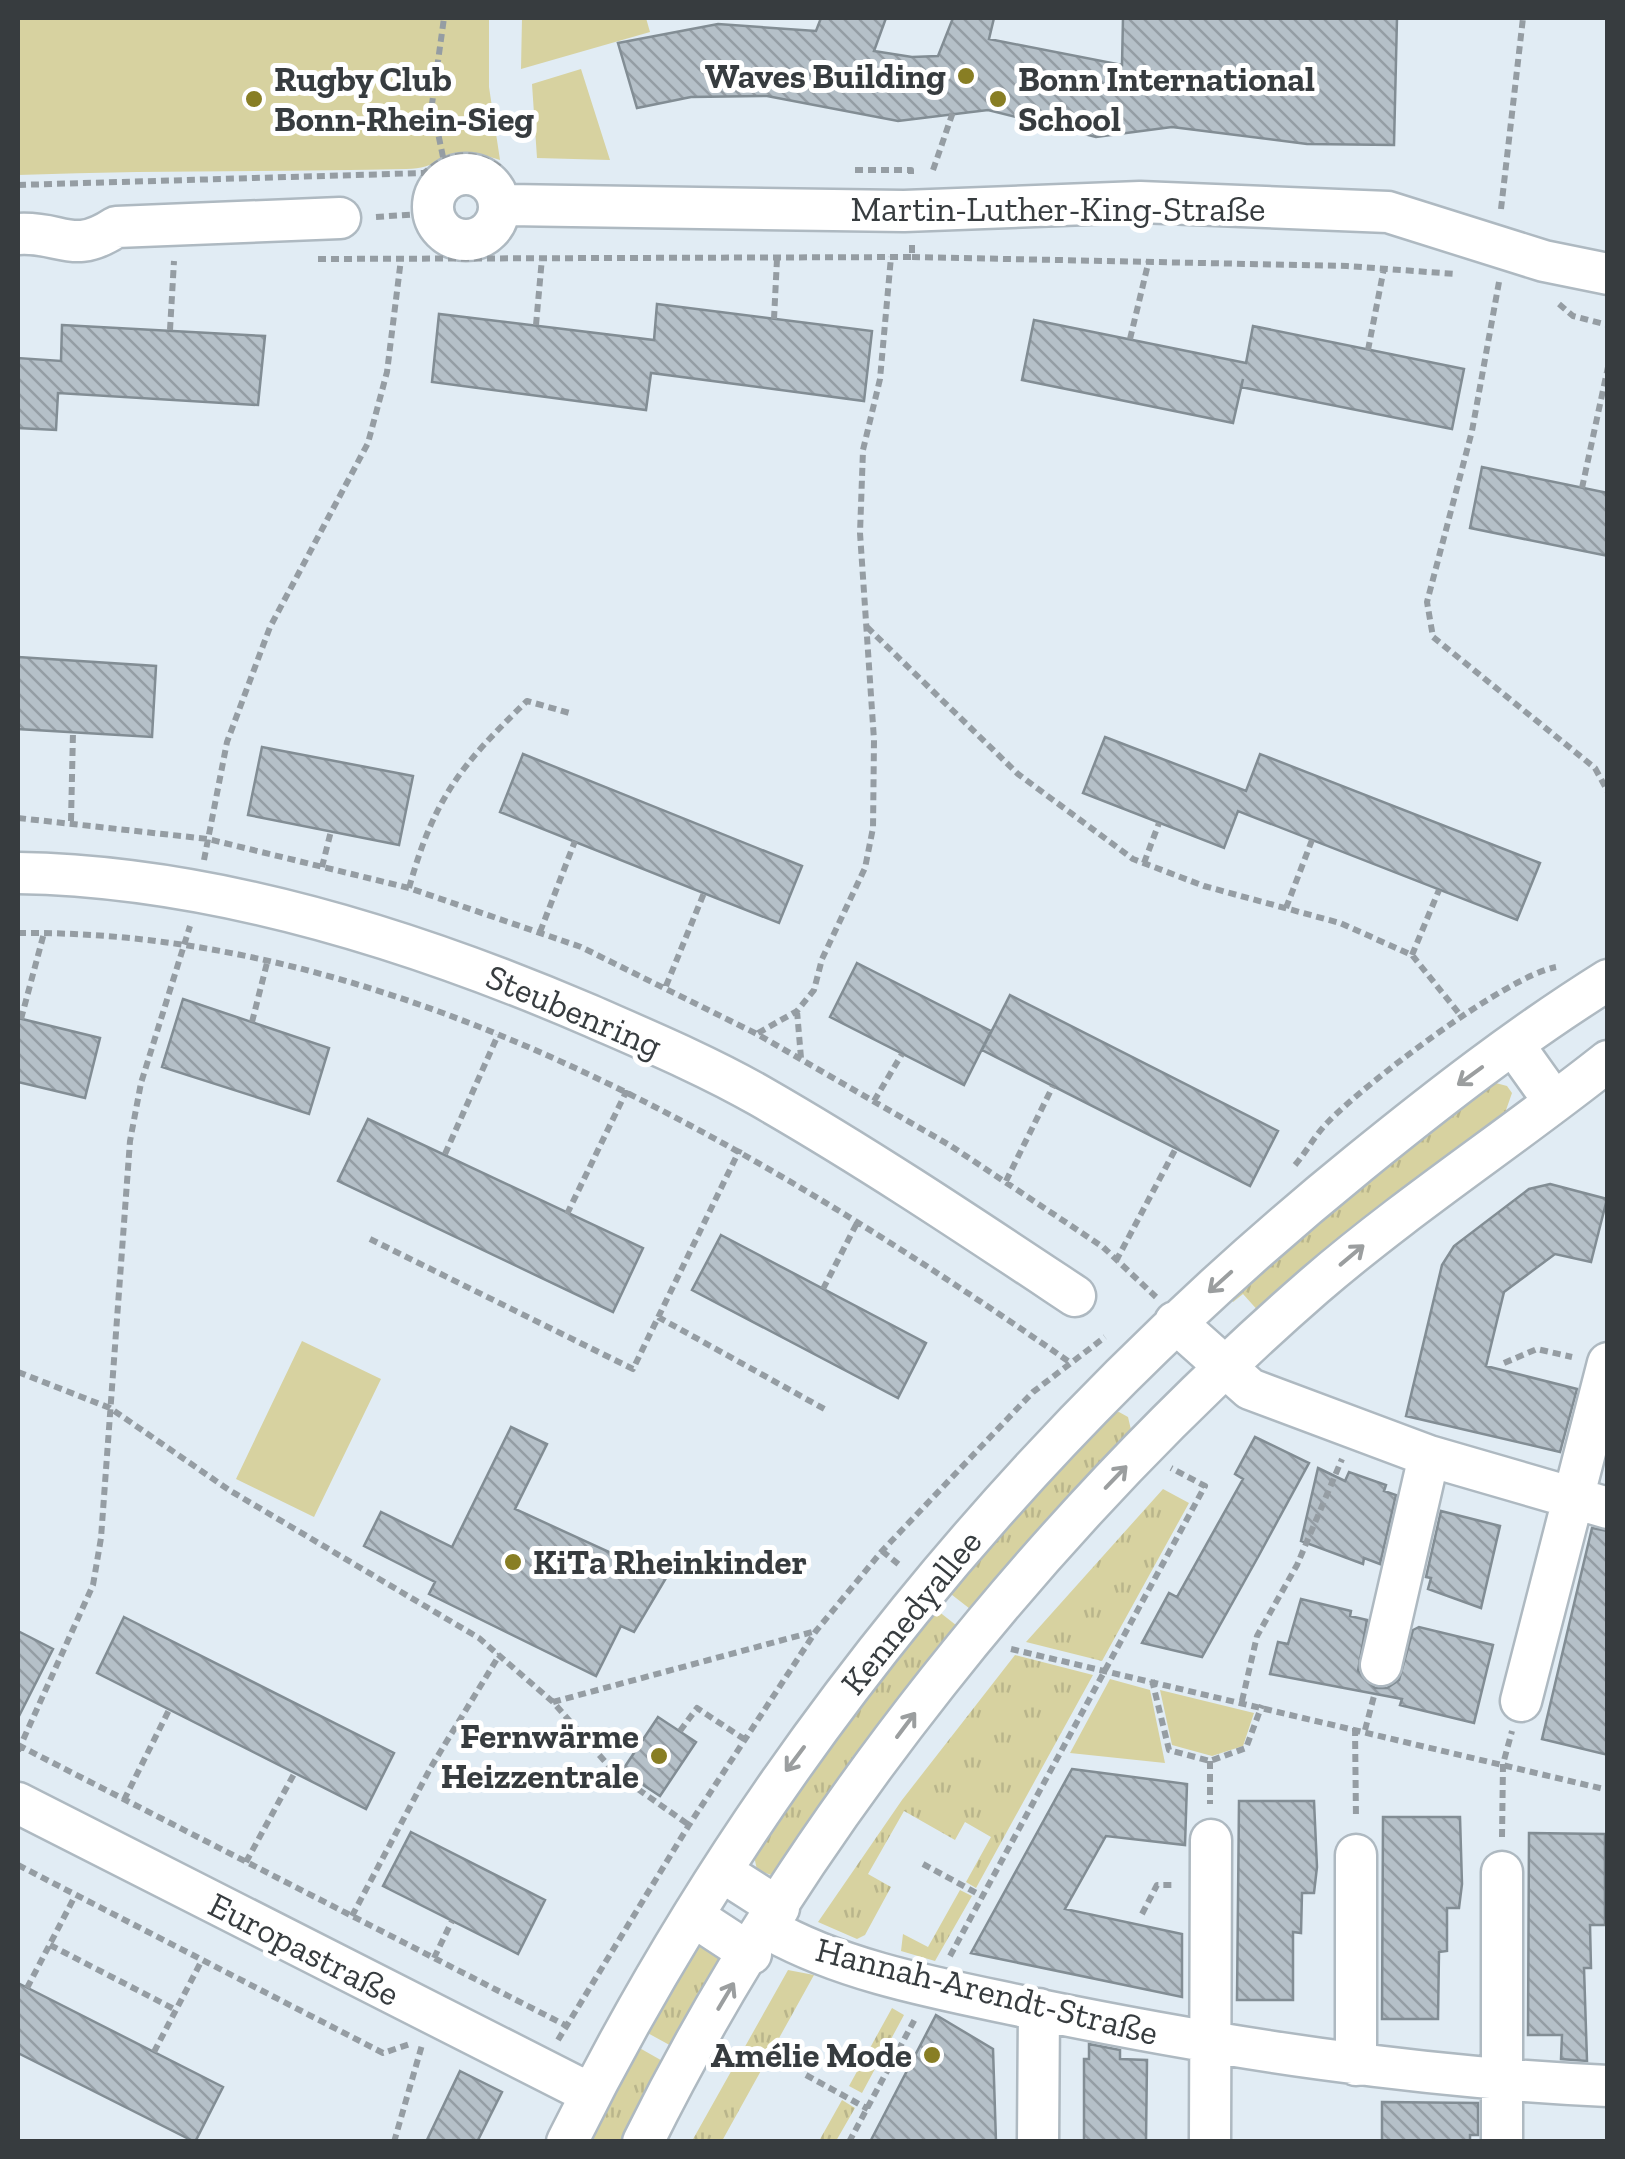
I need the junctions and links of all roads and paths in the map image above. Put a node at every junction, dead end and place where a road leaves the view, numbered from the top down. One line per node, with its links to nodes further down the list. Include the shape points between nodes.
1 (444, 18): 4 (path, via 432,104)
2 (1524, 18): 7 (path)
3 (952, 112): 5 (path)
4 (443, 157)
5 (932, 170)
6 (434, 213): 8 (path); 19 (street, Martin-Luther-King-Straße, via 439,188 465,174 484,179 500,205 904,211 1140,202 1388,212)
7 (1500, 215)
8 (340, 218): 9 (street, via 116,227 94,242)
9 (18, 234)
10 (912, 257): 16 (path)
11 (542, 258): 25 (path)
12 (777, 258): 24 (path)
13 (890, 258): 32 (path, via 880,379 863,450)
14 (401, 259): 47 (path, via 387,372 368,443 270,627 228,742)
15 (174, 260): 27 (path)
16 (1149, 260): 17 (path); 28 (path)
17 (1384, 268): 18 (path); 29 (path)
18 (1461, 274)
19 (1608, 274)
20 (1480, 276): 21 (path)
21 (1500, 278): 22 (path); 35 (path, via 1472,432 1427,602 1433,636 1596,768)
22 (1518, 280)
23 (1554, 299): 26 (path, via 1573,316)
24 (774, 320)
25 (536, 325)
26 (1608, 326)
27 (170, 330)
28 (1130, 339)
29 (1368, 350)
30 (1608, 367): 31 (path)
31 (1582, 488)
32 (867, 627): 41 (path, via 1018,774); 57 (path, via 874,828 866,868 814,990)
33 (572, 714): 44 (path, via 527,702 457,772 436,809)
34 (73, 732): 36 (path)
35 (1608, 792)
36 (71, 821)
37 (1159, 823): 41 (path)
38 (330, 831): 42 (path)
39 (1312, 840): 48 (path)
40 (575, 841): 49 (path)
41 (1144, 863): 48 (path)
42 (322, 867)
43 (18, 874): 47 (street, Steubenring)
44 (409, 888)
45 (1440, 890): 53 (path)
46 (704, 893): 55 (path)
47 (197, 894): 52 (path); 80 (street, Steubenring, via 391,937 648,1042 757,1094)
48 (1286, 908): 53 (path)
49 (540, 932)
50 (18, 933): 51 (path)
51 (45, 933): 52 (path); 59 (path)
52 (186, 944): 54 (path); 89 (path, via 141,1084 130,1141)
53 (1412, 955): 58 (path)
54 (267, 963): 60 (path); 62 (path)
55 (666, 986)
56 (1602, 996): 63 (street, Kennedyallee)
57 (797, 1011): 61 (path); 65 (path)
58 (1462, 1017)
59 (21, 1019)
60 (252, 1022)
61 (757, 1034)
62 (498, 1035): 68 (path); 73 (path)
63 (1513, 1044): 69 (street); 82 (street, Kennedyallee, one-way to 82, via 1294,1215)
64 (902, 1054): 70 (path)
65 (800, 1059)
66 (1603, 1074): 69 (street, Kennedyallee)
67 (1053, 1086): 74 (path)
68 (627, 1090): 72 (path); 75 (path)
69 (1552, 1100): 86 (street, Kennedyallee, one-way to 69, via 1428,1192)
70 (874, 1101)
71 (1176, 1148): 78 (path)
72 (740, 1149): 76 (path); 81 (path)
73 (445, 1154)
74 (1006, 1181)
75 (568, 1214)
76 (858, 1221): 79 (path); 83 (path)
77 (370, 1239): 81 (path, via 633,1369)
78 (1116, 1261)
79 (823, 1289)
80 (1074, 1296)
81 (658, 1317): 90 (path)
82 (1175, 1322): 86 (street); 88 (street, Kennedyallee)
83 (1071, 1363)
84 (1504, 1363): 85 (path, via 1537,1349)
85 (1607, 1365): 96 (street)
86 (1224, 1368): 91 (street, via 1250,1389); 92 (street, Kennedyallee)
87 (18, 1372): 89 (path)
88 (1125, 1373): 92 (street); 123 (street, Kennedyallee, one-way to 123, via 927,1588 784,1772)
89 (110, 1408): 99 (path, via 229,1490); 111 (path, via 93,1585)
90 (828, 1411)
91 (1354, 1430): 93 (street); 103 (path, via 1297,1565 1257,1636)
92 (1178, 1436): 94 (path); 130 (street, Kennedyallee, one-way to 92, via 928,1696 1078,1516)
93 (1430, 1456): 96 (street); 100 (street)
94 (1170, 1467): 95 (path); 101 (path, via 1205,1486)
95 (1156, 1481)
96 (1591, 1503): 104 (street)
97 (816, 1631): 105 (path)
98 (1018, 1635): 101 (path, via 1006,1649)
99 (500, 1654): 105 (path); 127 (path)
100 (1381, 1665)
101 (1106, 1669): 102 (path); 126 (path)
102 (1152, 1680): 103 (path); 106 (path, via 1170,1750 1210,1761 1246,1748)
103 (1242, 1701): 106 (path)
104 (1521, 1701): 112 (path)
105 (553, 1702): 117 (path, via 615,1773)
106 (1262, 1706): 108 (path)
107 (169, 1710): 115 (path)
108 (1355, 1728): 112 (path); 119 (path)
109 (680, 1732): 110 (path, via 696,1708)
110 (744, 1739)
111 (18, 1747): 115 (path)
112 (1503, 1764): 114 (path); 124 (path)
113 (294, 1774): 120 (path)
114 (1608, 1790)
115 (124, 1800): 120 (path)
116 (18, 1804): 147 (street, Europastraße)
117 (689, 1826)
118 (1211, 1840): 140 (street, Hannah-Arendt-Straße)
119 (1356, 1855): 143 (street)
120 (246, 1862): 127 (path)
121 (924, 1864): 126 (path)
122 (18, 1866): 125 (path)
123 (721, 1871): 128 (street, Kennedyallee); 130 (street)
124 (1502, 1872): 145 (street)
125 (75, 1896): 131 (path); 133 (path)
126 (982, 1896): 134 (path)
127 (352, 1916): 132 (path)
128 (692, 1916): 130 (street); 147 (street, Kennedyallee)
129 (452, 1921): 132 (path)
130 (765, 1930): 134 (street, Hannah-Arendt-Straße); 151 (street, Kennedyallee, one-way to 130)
131 (50, 1944): 135 (path); 137 (path)
132 (434, 1958): 138 (path)
133 (202, 1960): 137 (path); 139 (path, via 383,2053)
134 (934, 1985): 136 (street, Hannah-Arendt-Straße); 148 (path)
135 (27, 1988)
136 (1039, 2009): 140 (street, Hannah-Arendt-Straße); 153 (street)
137 (176, 2010): 142 (path)
138 (565, 2025)
139 (424, 2039): 141 (path); 149 (path)
140 (1211, 2045): 143 (street, Hannah-Arendt-Straße); 154 (street, Hannah-Arendt-Straße)
141 (439, 2046)
142 (154, 2052)
143 (1356, 2065): 145 (street, Hannah-Arendt-Straße)
144 (806, 2075): 148 (path)
145 (1503, 2081): 146 (street, Hannah-Arendt-Straße); 155 (street)
146 (1608, 2086)
147 (591, 2094): 150 (street, Kennedyallee)
148 (868, 2109): 152 (path)
149 (394, 2142)
150 (567, 2142)
151 (643, 2142)
152 (849, 2142)
153 (1038, 2142)
154 (1210, 2142)
155 (1502, 2142)

